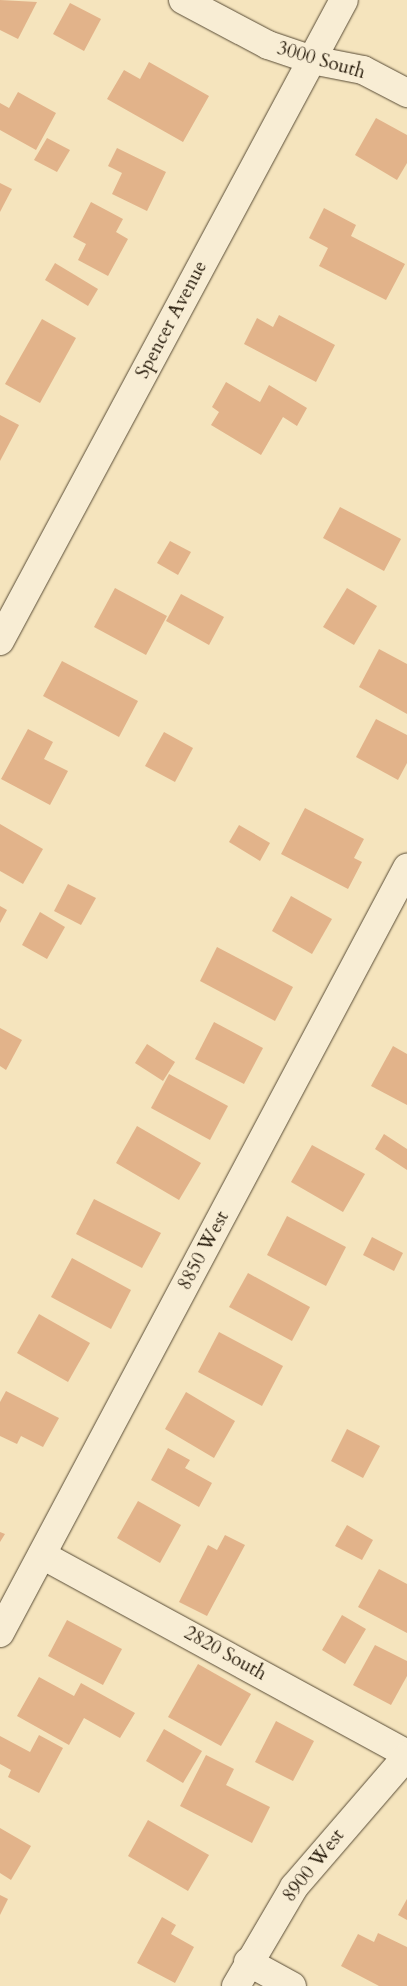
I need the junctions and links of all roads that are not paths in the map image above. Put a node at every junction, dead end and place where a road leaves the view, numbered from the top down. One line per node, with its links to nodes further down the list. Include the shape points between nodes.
1 (183, 0): 3 (street, 3000 South, via 268,45)
2 (344, 0): 3 (street, Spencer Avenue)
3 (312, 60): 4 (street, 3000 South, via 364,70); 5 (street, Spencer Avenue)
4 (407, 93)
5 (0, 641)
6 (407, 868): 7 (street, 8850 West)
7 (42, 1555): 8 (street, 8850 West); 9 (street, 2820 South)
8 (0, 1634)
9 (407, 1755): 10 (street, 8900 West, via 294,1886)
10 (248, 1962): 11 (street, 8900 West); 12 (street)
11 (236, 1986)
12 (292, 1986)

